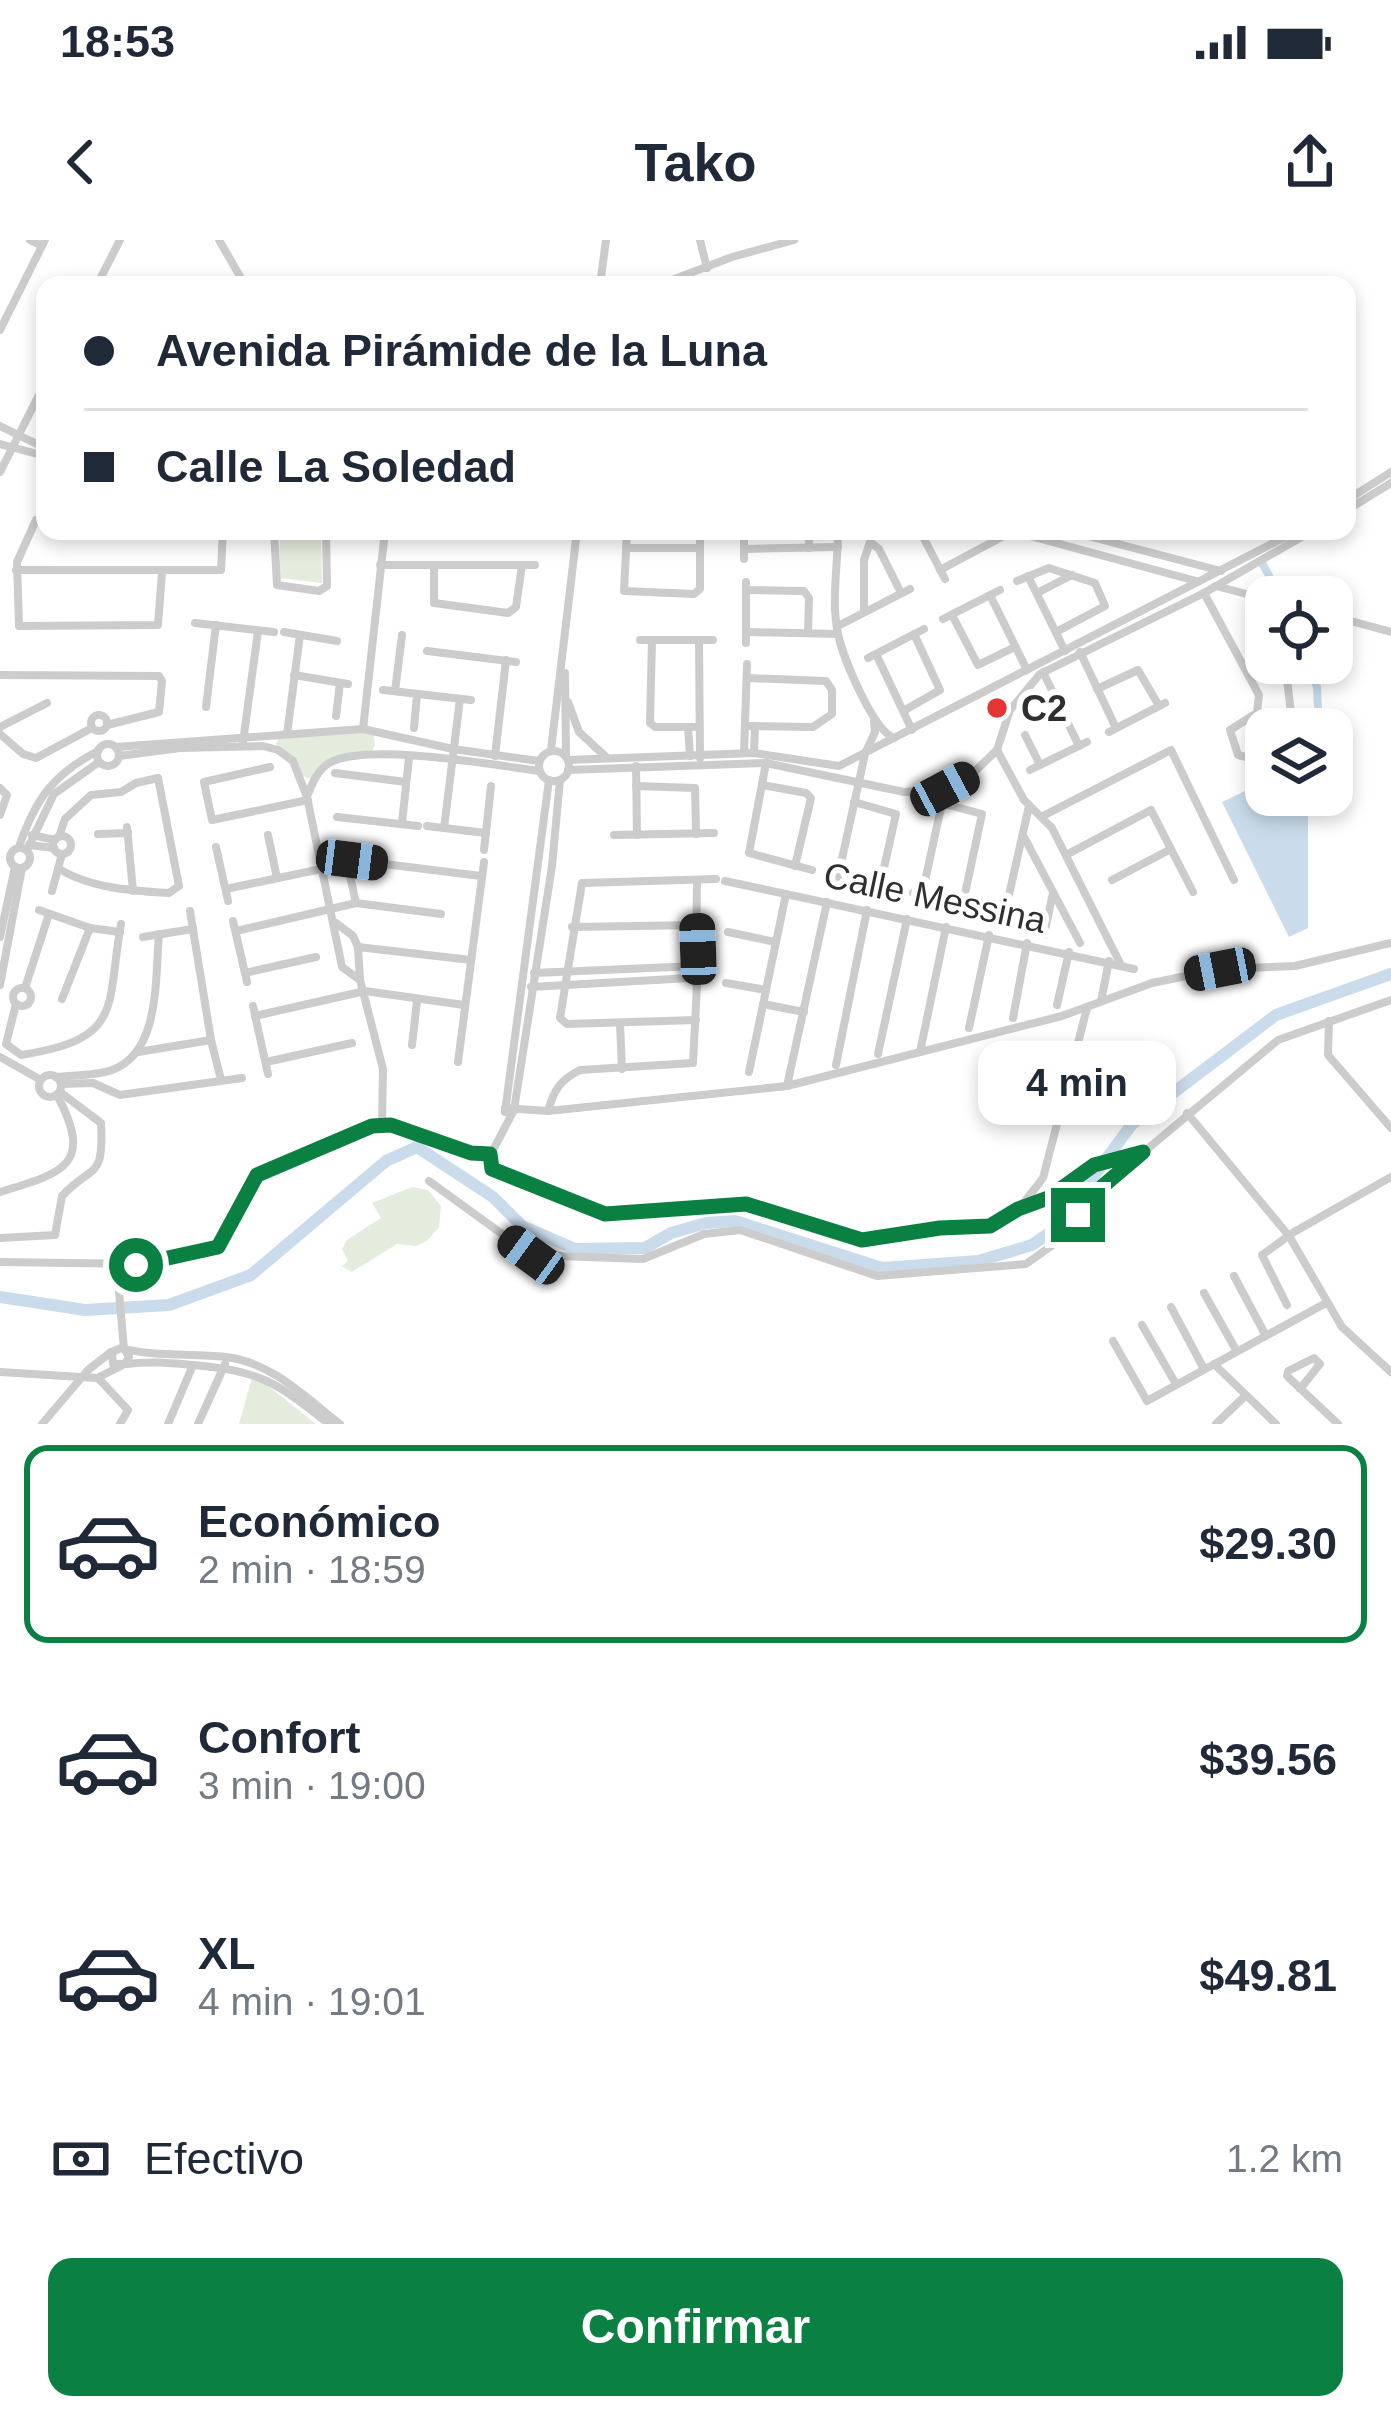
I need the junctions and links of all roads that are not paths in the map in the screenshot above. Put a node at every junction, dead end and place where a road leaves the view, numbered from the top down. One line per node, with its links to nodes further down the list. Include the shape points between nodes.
1 (30, 240): 7 (street)
2 (120, 240): 9 (street)
3 (219, 240): 10 (street)
4 (606, 240): 11 (street)
5 (700, 240): 8 (street)
6 (794, 240): 8 (street)
7 (44, 243): 13 (street)
8 (707, 268): 12 (street)
9 (102, 276)
10 (239, 276)
11 (601, 276)
12 (684, 276)
13 (0, 330)
14 (36, 400): 16 (street)
15 (0, 426): 16 (street)
16 (18, 435): 18 (street); 19 (street)
17 (0, 444): 19 (street)
18 (36, 447)
19 (11, 450): 20 (street); 21 (street)
20 (36, 452)
21 (0, 472)
22 (1391, 472): 24 (street)
23 (1391, 483): 24 (street)
24 (1364, 494): 25 (street); 26 (street)
25 (1356, 497)
26 (1356, 502)
27 (36, 520): 54 (street)
28 (223, 540): 55 (street, via 221,570)
29 (275, 540): 30 (street, via 277,584 319,591 327,586)
30 (326, 540)
31 (382, 540): 49 (street)
32 (576, 540): 85 (street)
33 (626, 540): 45 (street)
34 (700, 540): 46 (street)
35 (744, 540): 47 (street, via 744,554)
36 (808, 540): 47 (street)
37 (838, 540): 44 (street)
38 (925, 540): 39 (street, via 943,575)
39 (998, 540)
40 (1060, 540): 60 (street)
41 (1104, 540): 53 (street)
42 (1281, 540): 48 (street)
43 (1290, 540): 48 (street)
44 (838, 547): 47 (street); 73 (street)
45 (626, 548): 46 (street); 46 (street, via 624,591 694,594)
46 (700, 548)
47 (808, 548)
48 (1259, 553): 53 (street); 58 (street)
49 (380, 565): 52 (street); 117 (street)
50 (522, 565): 51 (street); 52 (street); 52 (street, via 516,608 508,613 434,603)
51 (535, 565)
52 (434, 566)
53 (1220, 570): 58 (street); 60 (street)
54 (16, 571): 55 (street); 55 (street, via 17,623 24,628 154,627)
55 (161, 572)
56 (1072, 575): 57 (street, via 1042,568); 63 (street); 74 (street, via 1095,583 1105,606)
57 (1028, 576): 59 (street); 63 (street)
58 (1233, 576): 61 (street)
59 (1018, 581)
60 (1198, 581): 61 (street); 88 (street)
61 (1216, 586): 64 (street); 65 (street)
62 (1000, 590): 66 (street)
63 (1037, 593): 74 (street)
64 (1204, 593): 89 (street); 106 (street, via 1259,695)
65 (1245, 594)
66 (990, 595): 86 (street); 86 (street, via 947,617 978,665)
67 (864, 611): 67 (street, via 864,560 870,542 906,591); 73 (street)
68 (1353, 622): 75 (street)
69 (195, 623): 70 (street)
70 (216, 626): 72 (street); 105 (street)
71 (924, 629): 77 (street)
72 (258, 631): 78 (street); 122 (street)
73 (837, 631): 76 (street); 110 (street)
74 (1056, 632): 88 (street)
75 (1391, 632)
76 (808, 633): 76 (street, via 804,591 746,586 746,638)
77 (914, 634): 107 (street, via 940,691); 107 (street, via 872,656)
78 (300, 635): 84 (street); 94 (street)
79 (401, 635): 101 (street)
80 (640, 640): 81 (street)
81 (652, 640): 82 (street); 113 (street, via 650,723)
82 (699, 640): 83 (street); 113 (street)
83 (713, 640)
84 (338, 641)
85 (566, 646): 98 (street); 125 (street)
86 (1016, 646): 91 (street)
87 (427, 651): 132 (street, via 511,661)
88 (1065, 651): 89 (street); 91 (street); 92 (street)
89 (1080, 652): 97 (street)
90 (747, 664): 95 (street)
91 (1027, 670): 96 (street)
92 (1043, 672): 102 (street); 139 (street, via 1083,744)
93 (0, 675): 114 (street, via 154,674 162,681 159,712)
94 (294, 675): 109 (street, via 344,684); 119 (street)
95 (747, 678): 112 (street); 112 (street, via 826,681 832,690 832,714 813,727)
96 (1008, 680): 100 (street); 102 (street, via 1008,690)
97 (1097, 688): 97 (street, via 1112,730 1162,705 1138,670)
98 (565, 689): 135 (street, via 579,731); 136 (street)
99 (383, 690): 101 (street)
100 (989, 690): 108 (street); 118 (street)
101 (395, 691): 103 (street)
102 (1022, 692): 108 (street)
103 (418, 695): 115 (street); 128 (street, via 465,700)
104 (47, 703): 116 (street)
105 (206, 707)
106 (1258, 708)
107 (905, 710): 118 (street)
108 (1010, 710): 126 (street)
109 (336, 716)
110 (874, 719): 121 (street); 130 (street)
111 (1245, 721): 134 (street, via 1230,730)
112 (750, 726): 124 (street)
113 (693, 727): 129 (street)
114 (100, 728): 116 (street, via 36,758); 127 (street)
115 (414, 728)
116 (0, 730)
117 (368, 730): 119 (street); 128 (street); 131 (street, via 376,745)
118 (912, 730): 121 (street)
119 (284, 735): 122 (street); 123 (street)
120 (1025, 735): 139 (street)
121 (894, 738): 130 (street)
122 (243, 743): 123 (street); 127 (street)
123 (278, 749): 144 (street)
124 (749, 749): 129 (street); 130 (street, via 829,766)
125 (551, 750): 136 (street); 141 (street)
126 (997, 750): 153 (street); 157 (street)
127 (108, 751): 171 (street, via 54,794); 171 (street, via 72,764 46,788)
128 (452, 754): 132 (street); 133 (street); 141 (street); 162 (street)
129 (695, 754): 135 (street); 137 (street); 138 (street)
130 (865, 754): 147 (street)
131 (370, 755): 133 (street); 145 (street, via 331,762)
132 (495, 756): 141 (street)
133 (409, 758): 148 (street)
134 (1245, 758)
135 (609, 759): 136 (street)
136 (568, 762): 138 (street); 146 (street)
137 (771, 764): 147 (street); 150 (street)
138 (640, 765): 149 (street)
139 (1040, 765): 142 (street)
140 (270, 766): 154 (street, via 204,782 212,820)
141 (539, 766): 146 (street)
142 (1030, 770)
143 (335, 773): 148 (street)
144 (301, 776): 145 (street); 154 (street)
145 (315, 778): 154 (street)
146 (554, 780): 228 (street, via 552,866); 264 (street)
147 (859, 781): 153 (street, via 904,792); 155 (street)
148 (406, 782): 161 (street)
149 (640, 783): 166 (street, via 695,788); 170 (street)
150 (767, 784): 179 (street, via 811,798); 179 (street, via 749,853)
151 (491, 786): 163 (street)
152 (0, 788): 158 (street, via 7,795)
153 (945, 789): 156 (street)
154 (308, 799): 181 (street)
155 (854, 799): 185 (street); 185 (street, via 896,814 885,887)
156 (941, 802): 156 (street, via 982,814 968,904 917,894)
157 (1029, 805): 160 (street); 167 (street)
158 (0, 814)
159 (337, 817): 161 (street)
160 (1042, 817): 176 (street); 189 (street, via 1172,750)
161 (402, 823): 162 (street)
162 (443, 828): 163 (street)
163 (486, 832): 175 (street)
164 (714, 833): 166 (street)
165 (98, 834): 191 (street, via 127,830)
166 (696, 834): 170 (street)
167 (1023, 834): 193 (street); 206 (street)
168 (268, 835): 186 (street)
169 (614, 835): 170 (street)
170 (637, 835)
171 (27, 844): 172 (street); 177 (street); 177 (street, via 29,862)
172 (57, 845): 180 (street); 191 (street, via 64,818 92,795 158,778 179,886)
173 (216, 847): 190 (street)
174 (1171, 849): 176 (street, via 1149,810); 188 (street); 194 (street)
175 (484, 850)
176 (1066, 855): 226 (street)
177 (12, 862): 215 (street); 232 (street)
178 (484, 862): 184 (street)
179 (795, 866): 182 (street)
180 (58, 868): 191 (street); 192 (street)
181 (321, 869): 186 (street); 201 (street)
182 (812, 871)
183 (826, 874): 185 (street)
184 (481, 876): 198 (street, via 352,860); 224 (street)
185 (838, 877)
186 (277, 878): 190 (street)
187 (697, 880): 195 (street, Calle Messina); 205 (street); 207 (street, Calle Messina, via 582,884)
188 (1112, 880)
189 (1234, 880)
190 (226, 889): 196 (street)
191 (133, 891)
192 (52, 892)
193 (1053, 892): 214 (street); 219 (street)
194 (1193, 892)
195 (786, 894): 197 (street, Calle Messina); 217 (street)
196 (228, 901)
197 (827, 902): 199 (street, Calle Messina); 247 (street)
198 (356, 903): 201 (street); 202 (street)
199 (867, 910): 203 (street, Calle Messina); 262 (street)
200 (190, 911): 210 (street)
201 (329, 911): 204 (street); 223 (street, via 234,926 246,978)
202 (441, 914)
203 (907, 919): 208 (street, Calle Messina); 258 (street)
204 (336, 923): 221 (street); 230 (street, via 342,967)
205 (698, 925): 207 (street); 229 (street, via 698,961 690,968)
206 (1002, 926)
207 (572, 927): 229 (street)
208 (946, 927): 213 (street, Calle Messina); 257 (street)
209 (90, 928): 234 (street, via 44,912); 238 (street); 241 (street, via 120,928 104,1021 21,1054 5,1036)
210 (193, 929): 212 (street); 253 (street)
211 (728, 932): 217 (street)
212 (159, 934): 216 (street); 256 (street, via 150,1024)
213 (989, 935): 218 (street, Calle Messina); 252 (street)
214 (1044, 935)
215 (0, 937)
216 (143, 937)
217 (775, 942): 235 (street)
218 (1028, 943): 222 (street, Calle Messina); 248 (street)
219 (1080, 943)
220 (1391, 944): 242 (street, via 1294,966 1220,969)
221 (358, 947): 224 (street); 230 (street)
222 (1069, 952): 225 (street, Calle Messina); 245 (street)
223 (316, 957)
224 (471, 960): 243 (street)
225 (1109, 961): 226 (street, Calle Messina); 242 (street)
226 (1121, 965): 227 (street, Calle Messina)
227 (1134, 969)
228 (534, 973): 229 (street); 233 (street)
229 (564, 978): 233 (street); 249 (street, via 695,979); 251 (street, via 562,1021)
230 (360, 980): 236 (street)
231 (726, 982): 235 (street)
232 (0, 986): 234 (street)
233 (531, 987): 264 (street)
234 (21, 989): 241 (street); 241 (street, via 31,999)
235 (766, 990): 244 (street)
236 (365, 992): 240 (street); 260 (street, via 254,1011); 277 (street, via 383,1069)
237 (0, 998): 241 (street)
238 (62, 999)
239 (1391, 1000): 250 (street)
240 (417, 1001): 243 (street); 255 (street)
241 (15, 1002)
242 (1100, 1002): 246 (street)
243 (464, 1004): 261 (street)
244 (763, 1004): 247 (street); 266 (street)
245 (1057, 1005)
246 (1088, 1006): 257 (street); 284 (street, via 1043,1178)
247 (804, 1012): 272 (street)
248 (1013, 1018)
249 (696, 1020): 251 (street); 263 (street, via 693,1064)
250 (1329, 1022): 276 (street, via 1278,1040); 278 (street, via 1328,1055)
251 (620, 1024): 263 (street)
252 (969, 1028)
253 (211, 1040): 256 (street); 270 (street)
254 (352, 1043): 260 (street)
255 (412, 1045)
256 (136, 1052): 265 (street)
257 (920, 1052): 272 (street)
258 (878, 1054)
259 (0, 1057): 269 (street)
260 (266, 1062): 267 (street)
261 (458, 1062)
262 (836, 1065)
263 (622, 1069): 275 (street, via 565,1077)
264 (515, 1070): 274 (street)
265 (100, 1072): 271 (street); 273 (street)
266 (749, 1072)
267 (268, 1074)
268 (242, 1078): 270 (street)
269 (41, 1080): 273 (street); 273 (street, via 48,1097)
270 (221, 1080): 271 (street, via 120,1095)
271 (99, 1085): 273 (street)
272 (787, 1086): 275 (street)
273 (58, 1087): 283 (street, via 74,1129 69,1158 56,1173); 286 (street, via 101,1123 98,1165 62,1196 55,1235)
274 (509, 1109): 275 (street); 280 (street)
275 (548, 1111)
276 (1187, 1113): 279 (street); 285 (street)
277 (382, 1124): 280 (street); 289 (street, via 257,1175 218,1247)
278 (1391, 1128)
279 (1143, 1152): 282 (street, via 1026,1264 877,1276 740,1230 704,1234 643,1258 531,1255); 284 (street, via 1094,1165)
280 (490, 1154): 284 (street, via 492,1169 605,1214 746,1204 862,1240 990,1226)
281 (1391, 1177): 285 (street)
282 (429, 1181)
283 (0, 1192)
284 (1018, 1209)
285 (1289, 1236): 293 (street); 294 (street, via 1262,1257)
286 (0, 1238)
287 (0, 1262): 288 (street)
288 (105, 1263): 289 (street); 291 (street)
289 (141, 1264): 291 (street)
290 (1234, 1276): 297 (street)
291 (118, 1280): 299 (street)
292 (1204, 1293): 300 (street)
293 (1326, 1304): 297 (street); 306 (street)
294 (1287, 1305)
295 (1171, 1307): 304 (street)
296 (1142, 1325): 309 (street)
297 (1266, 1336): 300 (street)
298 (1112, 1341): 309 (street, via 1145,1401)
299 (119, 1350): 301 (street); 302 (street, via 129,1357); 302 (street, via 112,1362); 307 (street)
300 (1236, 1350): 304 (street)
301 (225, 1361): 303 (street); 315 (street); 316 (street, via 281,1386); 317 (street, via 257,1364)
302 (123, 1365): 303 (street); 308 (street)
303 (193, 1365): 314 (street)
304 (1209, 1366): 309 (street); 311 (street)
305 (0, 1372): 307 (street)
306 (1391, 1372)
307 (84, 1377): 308 (street); 312 (street)
308 (98, 1378): 313 (street, via 128,1410)
309 (1176, 1384)
310 (1300, 1389): 310 (street, via 1287,1372 1317,1361); 320 (street)
311 (1245, 1396): 318 (street); 319 (street)
312 (42, 1424)
313 (120, 1424)
314 (168, 1424)
315 (198, 1424)
316 (329, 1424)
317 (340, 1424)
318 (1216, 1424)
319 (1276, 1424)
320 (1338, 1424)

